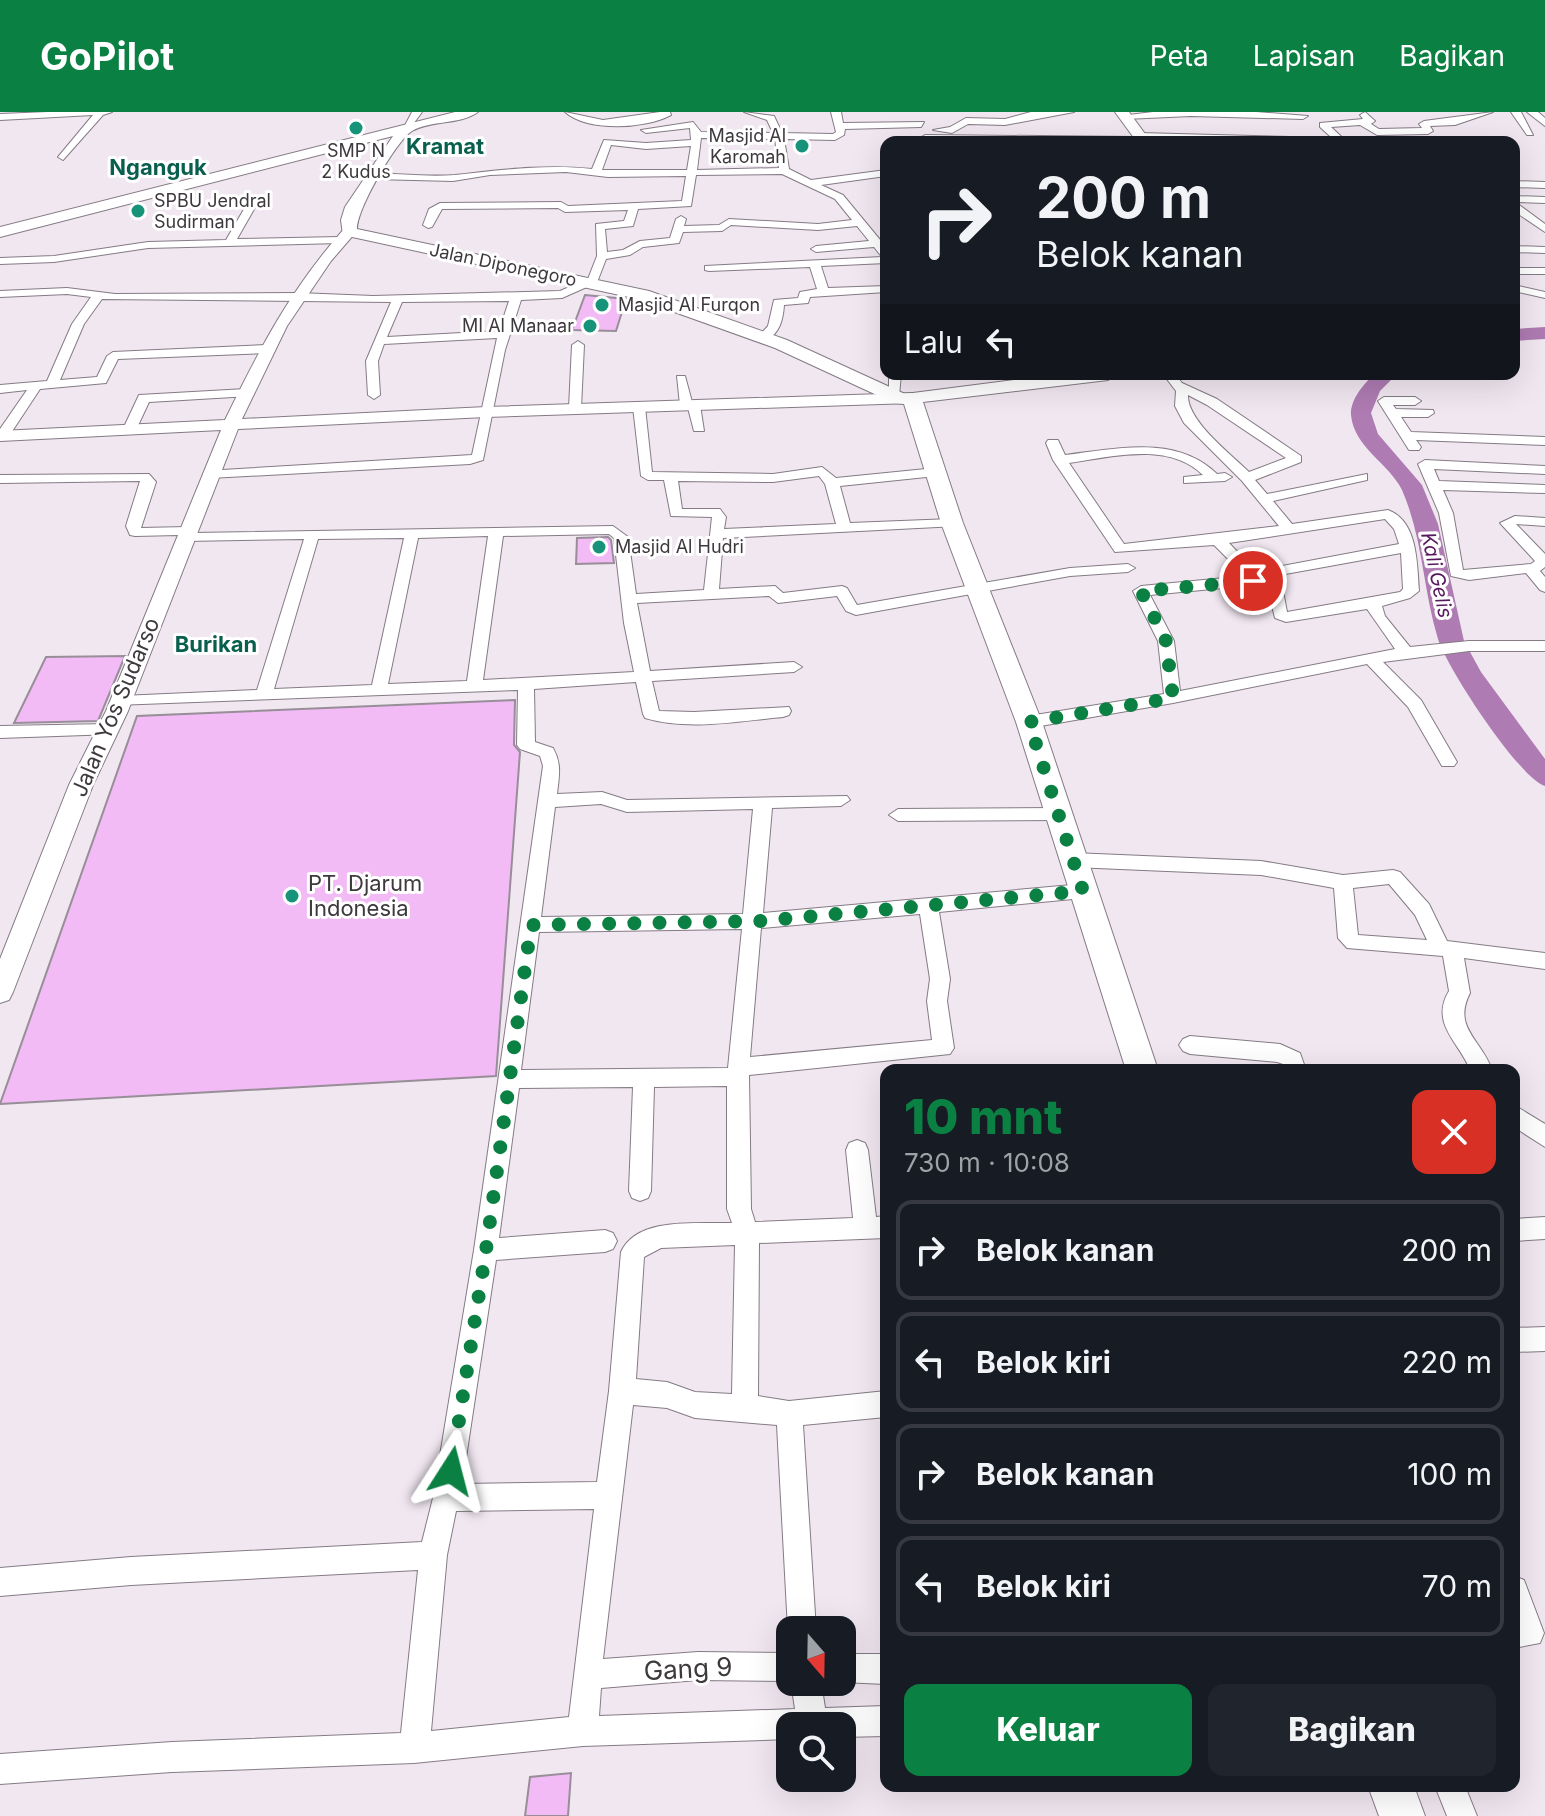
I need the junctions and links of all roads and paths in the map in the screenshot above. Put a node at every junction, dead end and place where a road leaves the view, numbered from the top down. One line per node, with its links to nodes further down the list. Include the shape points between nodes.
1 (101, 112): 2 (street); 15 (street); 32 (street)
2 (107, 112)
3 (417, 112): 23 (street)
4 (471, 112): 23 (main road)
5 (570, 112): 6 (street, via 590,123)
6 (665, 112)
7 (749, 112): 29 (street, via 771,118)
8 (836, 112): 22 (street)
9 (917, 112): 24 (street)
10 (1069, 112): 24 (street, via 1005,122 966,121 952,130)
11 (1488, 112): 19 (street, via 1424,124 1428,131 1377,132)
12 (1516, 112): 25 (street)
13 (1532, 112): 20 (street)
14 (1191, 113): 16 (street); 17 (street)
15 (14, 114): 18 (street)
16 (1124, 114): 27 (main road)
17 (1301, 114): 21 (street, via 1308,122)
18 (0, 117)
19 (1364, 117): 21 (street)
20 (1545, 123)
21 (1323, 125): 28 (street)
22 (839, 126): 24 (street); 29 (street, via 841,133 835,137)
23 (405, 129): 37 (main road); 52 (main road)
24 (923, 133): 26 (street)
25 (1530, 133)
26 (976, 136)
27 (1141, 136)
28 (1335, 136)
29 (779, 137): 30 (street); 33 (street)
30 (697, 139): 31 (street, via 642,146); 31 (street, via 693,125 629,131); 35 (street)
31 (623, 143): 34 (street, via 605,143)
32 (63, 157)
33 (784, 171): 35 (street); 38 (street)
34 (596, 173): 35 (street); 41 (street, via 490,172)
35 (691, 174): 45 (street)
36 (880, 174): 38 (street)
37 (374, 176): 41 (street); 54 (main road, via 350,214)
38 (811, 183): 49 (street, via 839,197)
39 (1520, 184): 40 (street)
40 (1545, 185)
41 (469, 192): 46 (street, via 565,209); 48 (street, via 436,207)
42 (1545, 200): 43 (street)
43 (1520, 202)
44 (252, 204): 57 (street)
45 (687, 204): 46 (street); 50 (street)
46 (634, 205): 64 (street, via 629,224 600,226)
47 (1520, 210): 51 (street)
48 (428, 225)
49 (865, 226): 50 (street, via 729,222 722,228); 58 (street)
50 (677, 229): 64 (street, via 675,241 640,244 626,253)
51 (1545, 229)
52 (0, 232)
53 (263, 232): 54 (street)
54 (344, 236): 57 (street); 70 (main road, Jalan Diponegoro); 77 (street, Jalan Yos Sudarso)
55 (1530, 236): 56 (street)
56 (1545, 237)
57 (228, 245): 65 (street, via 178,240 54,259)
58 (880, 247)
59 (816, 249): 62 (street)
60 (1520, 249): 61 (street)
61 (1545, 250)
62 (880, 251)
63 (880, 252): 66 (street)
64 (602, 256): 70 (street)
65 (0, 261)
66 (815, 263): 67 (street); 73 (street)
67 (709, 268)
68 (1520, 271): 69 (street)
69 (1545, 271)
70 (589, 282): 78 (street, via 564,295); 81 (main road, Jalan Diponegoro)
71 (880, 289): 73 (street)
72 (1520, 289): 76 (street)
73 (823, 292): 81 (street, via 804,294 804,301 778,302 772,332)
74 (100, 293): 75 (street); 77 (street); 89 (street, via 78,324)
75 (0, 294)
76 (1545, 295)
77 (298, 296): 79 (street); 84 (street, Jalan Yos Sudarso)
78 (516, 297): 79 (street); 80 (street)
79 (398, 299): 82 (street)
80 (504, 334): 82 (street); 100 (street)
81 (764, 337): 95 (main road, Jalan Diponegoro)
82 (381, 341): 94 (street, via 372,361)
83 (578, 345): 99 (street)
84 (267, 349): 89 (street, via 113,356 102,380); 93 (street, Jalan Yos Sudarso)
85 (681, 379): 97 (street)
86 (897, 380): 95 (street)
87 (1031, 380): 95 (main road)
88 (1174, 380): 91 (street)
89 (52, 384): 90 (street)
90 (36, 386): 92 (street); 106 (street)
91 (1179, 386): 117 (street, via 1189,420); 117 (street, via 1296,459)
92 (0, 389)
93 (246, 393): 103 (street, Jalan Yos Sudarso); 105 (street, via 144,398)
94 (374, 395)
95 (903, 397): 97 (street); 114 (main road)
96 (1415, 401): 101 (street, via 1385,401)
97 (690, 405): 98 (street); 104 (street)
98 (639, 407): 99 (street); 121 (street, via 646,474)
99 (575, 408): 100 (street)
100 (486, 412): 103 (street); 110 (street, via 481,453)
101 (1392, 413): 102 (street); 107 (street)
102 (1428, 413)
103 (232, 423): 105 (street); 115 (street, Jalan Yos Sudarso)
104 (699, 428)
105 (130, 429): 106 (street)
106 (1, 436)
107 (1407, 436): 108 (street); 112 (street)
108 (1545, 441)
109 (1053, 443): 111 (street)
110 (470, 460): 115 (street); 116 (street)
111 (1060, 460): 119 (street, via 1166,451 1195,459); 138 (street)
112 (1425, 464): 113 (street); 124 (street)
113 (1545, 470)
114 (936, 472): 123 (street); 128 (main road)
115 (210, 474): 133 (street, Jalan Yos Sudarso)
116 (469, 477)
117 (1245, 477): 119 (street); 126 (street)
118 (1362, 477): 126 (street)
119 (1214, 478): 122 (street)
120 (0, 479): 133 (street, via 144,477 149,482 135,532)
121 (671, 479): 123 (street, via 778,478 821,471); 134 (street, via 676,513 715,512)
122 (1189, 480)
123 (832, 483): 129 (street)
124 (1433, 485): 125 (street); 139 (street, via 1446,513 1456,573)
125 (1545, 489)
126 (1262, 499): 130 (street)
127 (1545, 522): 139 (street, via 1507,522)
128 (952, 523): 129 (street); 144 (main road)
129 (844, 528): 134 (street)
130 (1289, 530): 136 (street); 137 (street, via 1388,514)
131 (496, 531): 132 (street); 147 (street, via 613,530 621,537); 155 (street)
132 (412, 533): 135 (street); 156 (street)
133 (186, 534): 135 (street); 159 (street, Jalan Yos Sudarso)
134 (716, 534): 146 (street)
135 (312, 536): 157 (street)
136 (1218, 540): 138 (street); 142 (street)
137 (1408, 547): 141 (street); 148 (street, via 1411,591)
138 (1120, 549): 140 (street)
139 (1541, 564): 143 (street, via 1534,575)
140 (1128, 568): 144 (street, via 1070,572); 145 (street)
141 (1272, 574): 142 (street); 148 (street, via 1277,608 1286,617)
142 (1253, 576): 145 (street, via 1254,580 1238,583)
143 (1545, 587)
144 (979, 589): 146 (street, via 856,610 842,591 778,598 775,591); 161 (main road)
145 (1141, 591): 158 (street, via 1166,641)
146 (711, 594): 147 (street)
147 (629, 599): 153 (street)
148 (1373, 603): 150 (street)
149 (1545, 646): 150 (street, via 1464,644)
150 (1405, 651): 151 (street)
151 (1370, 658): 158 (street); 164 (street, via 1414,702)
152 (794, 667): 153 (street)
153 (643, 675): 154 (street); 160 (street, via 655,716)
154 (526, 684): 155 (street); 166 (street, via 526,745 550,758)
155 (474, 687): 156 (street)
156 (379, 689): 157 (street)
157 (264, 694): 159 (street)
158 (1173, 698): 161 (street)
159 (121, 701): 162 (street, Jalan Yos Sudarso)
160 (783, 711)
161 (1029, 722): 168 (main road)
162 (108, 730): 163 (street); 178 (street, Jalan Yos Sudarso, via 81,785)
163 (0, 732)
164 (1448, 762)
165 (841, 800): 167 (street)
166 (548, 801): 167 (street, via 602,798 627,806); 175 (street)
167 (763, 803): 174 (street)
168 (1059, 814): 169 (street); 170 (main road)
169 (898, 815)
170 (1073, 860): 171 (street, via 1261,868); 172 (main road)
171 (1343, 882): 176 (street, via 1393,877 1423,909); 176 (street, via 1349,941)
172 (1083, 891): 173 (street); 180 (main road)
173 (928, 906): 174 (street); 183 (street, via 940,979 943,1048)
174 (754, 921): 175 (street); 183 (street)
175 (531, 925): 185 (street)
176 (1446, 949): 177 (street); 182 (street, via 1460,993 1455,999 1457,1031)
177 (1545, 961)
178 (0, 992)
179 (1190, 1045): 181 (street, via 1280,1053)
180 (1140, 1064)
181 (1293, 1064)
182 (1480, 1064)
183 (739, 1072): 184 (street); 193 (street, via 739,1209)
184 (644, 1078): 185 (street); 189 (street)
185 (509, 1079): 195 (street)
186 (1520, 1118): 187 (street)
187 (1545, 1137)
188 (857, 1150): 190 (street)
189 (640, 1191)
190 (876, 1227): 193 (street)
191 (1545, 1228): 192 (street)
192 (1520, 1230)
193 (747, 1235): 198 (street, via 661,1237 633,1252); 200 (street)
194 (605, 1241): 195 (street)
195 (486, 1250): 203 (street)
196 (1545, 1339): 197 (street)
197 (1520, 1340)
198 (622, 1391): 200 (street, via 667,1395 695,1405); 202 (street)
199 (880, 1405): 201 (street)
200 (745, 1407): 201 (street)
201 (789, 1414): 207 (street)
202 (610, 1495): 203 (street); 212 (street)
203 (446, 1498): 204 (street)
204 (433, 1555): 205 (street); 217 (street)
205 (0, 1582)
206 (1520, 1606): 208 (street)
207 (801, 1616)
208 (1530, 1634)
209 (776, 1667): 212 (street, Gang 9, via 698,1666)
210 (856, 1668): 211 (street)
211 (880, 1669)
212 (587, 1675): 216 (street)
213 (880, 1721): 214 (street)
214 (856, 1722)
215 (776, 1724): 216 (street)
216 (583, 1731): 217 (street)
217 (414, 1748): 218 (street)
218 (0, 1769)
219 (1393, 1792): 221 (main road)
220 (1452, 1792): 222 (street)
221 (1402, 1816)
222 (1462, 1816)

